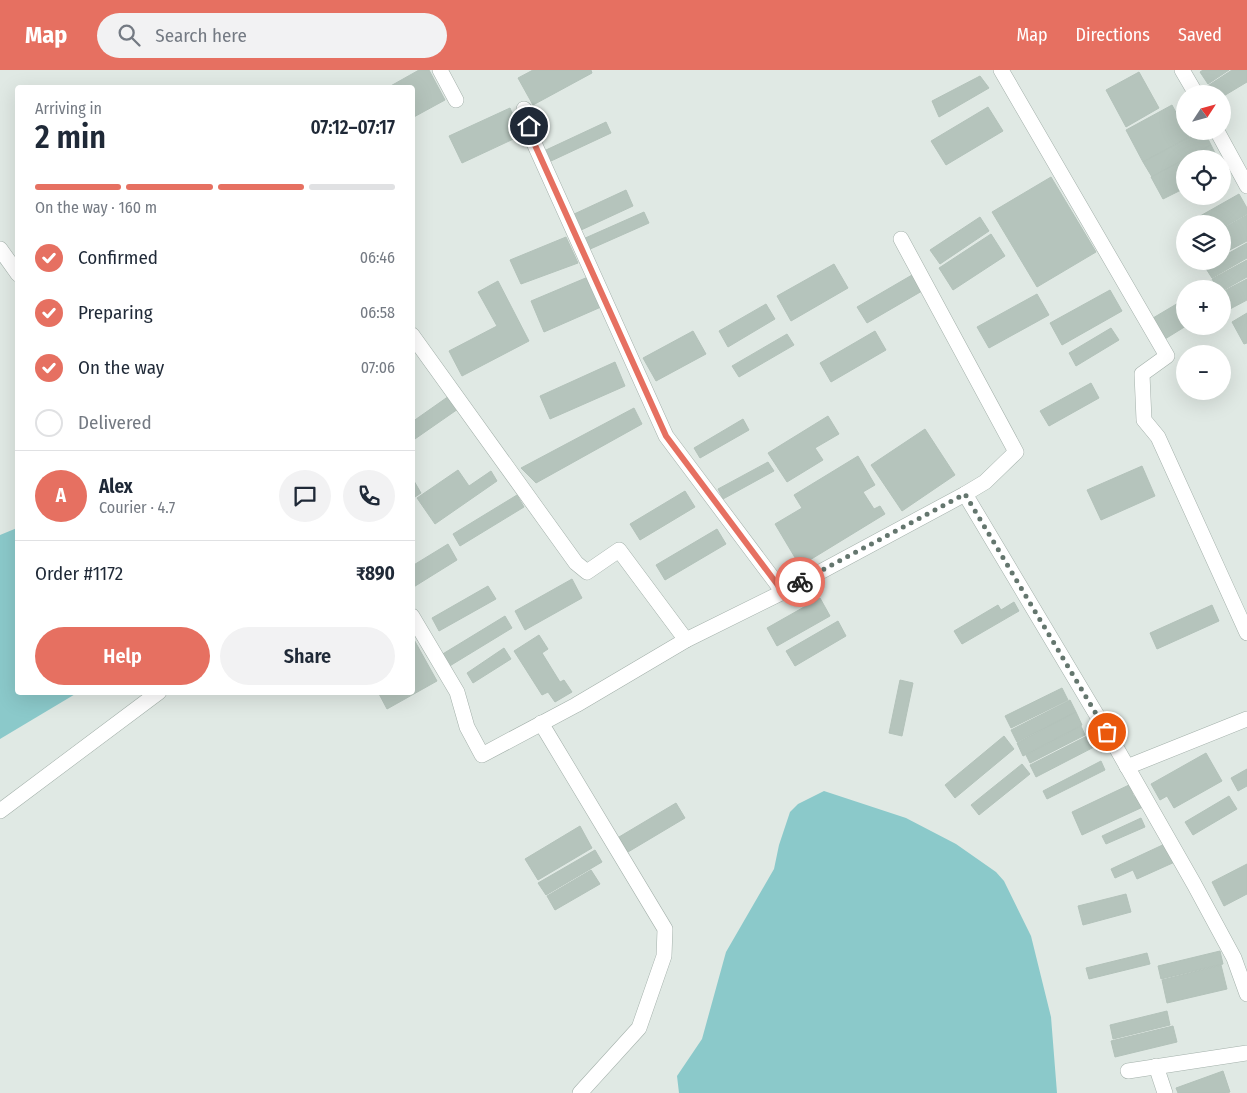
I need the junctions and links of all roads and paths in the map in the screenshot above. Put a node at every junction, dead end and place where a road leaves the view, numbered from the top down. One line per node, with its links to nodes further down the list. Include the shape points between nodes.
1 (440, 70): 5 (street)
2 (1001, 70): 16 (street, via 1167,356 1142,374 1144,420 1158,436)
3 (1182, 70): 4 (street)
4 (1191, 85)
5 (456, 100)
6 (524, 109): 14 (street, via 534,143 666,436)
7 (1222, 140): 8 (street)
8 (1247, 186)
9 (900, 239): 13 (street, via 1016,452 985,482)
10 (0, 249): 11 (street)
11 (15, 270)
12 (415, 339): 17 (street, via 576,563 587,572 619,550)
13 (965, 494): 14 (street); 21 (street)
14 (783, 592): 17 (street)
15 (415, 621): 20 (street, via 457,692 467,727 482,755)
16 (1247, 633)
17 (686, 640): 20 (street)
18 (155, 695): 22 (street)
19 (1247, 719): 21 (street)
20 (541, 723): 27 (street, via 665,930 664,956 639,1028)
21 (1127, 767): 23 (street, via 1234,958)
22 (0, 811)
23 (1247, 994)
24 (1247, 1053): 25 (street)
25 (1156, 1066): 26 (street); 28 (street)
26 (1128, 1071)
27 (580, 1093)
28 (1164, 1093)

